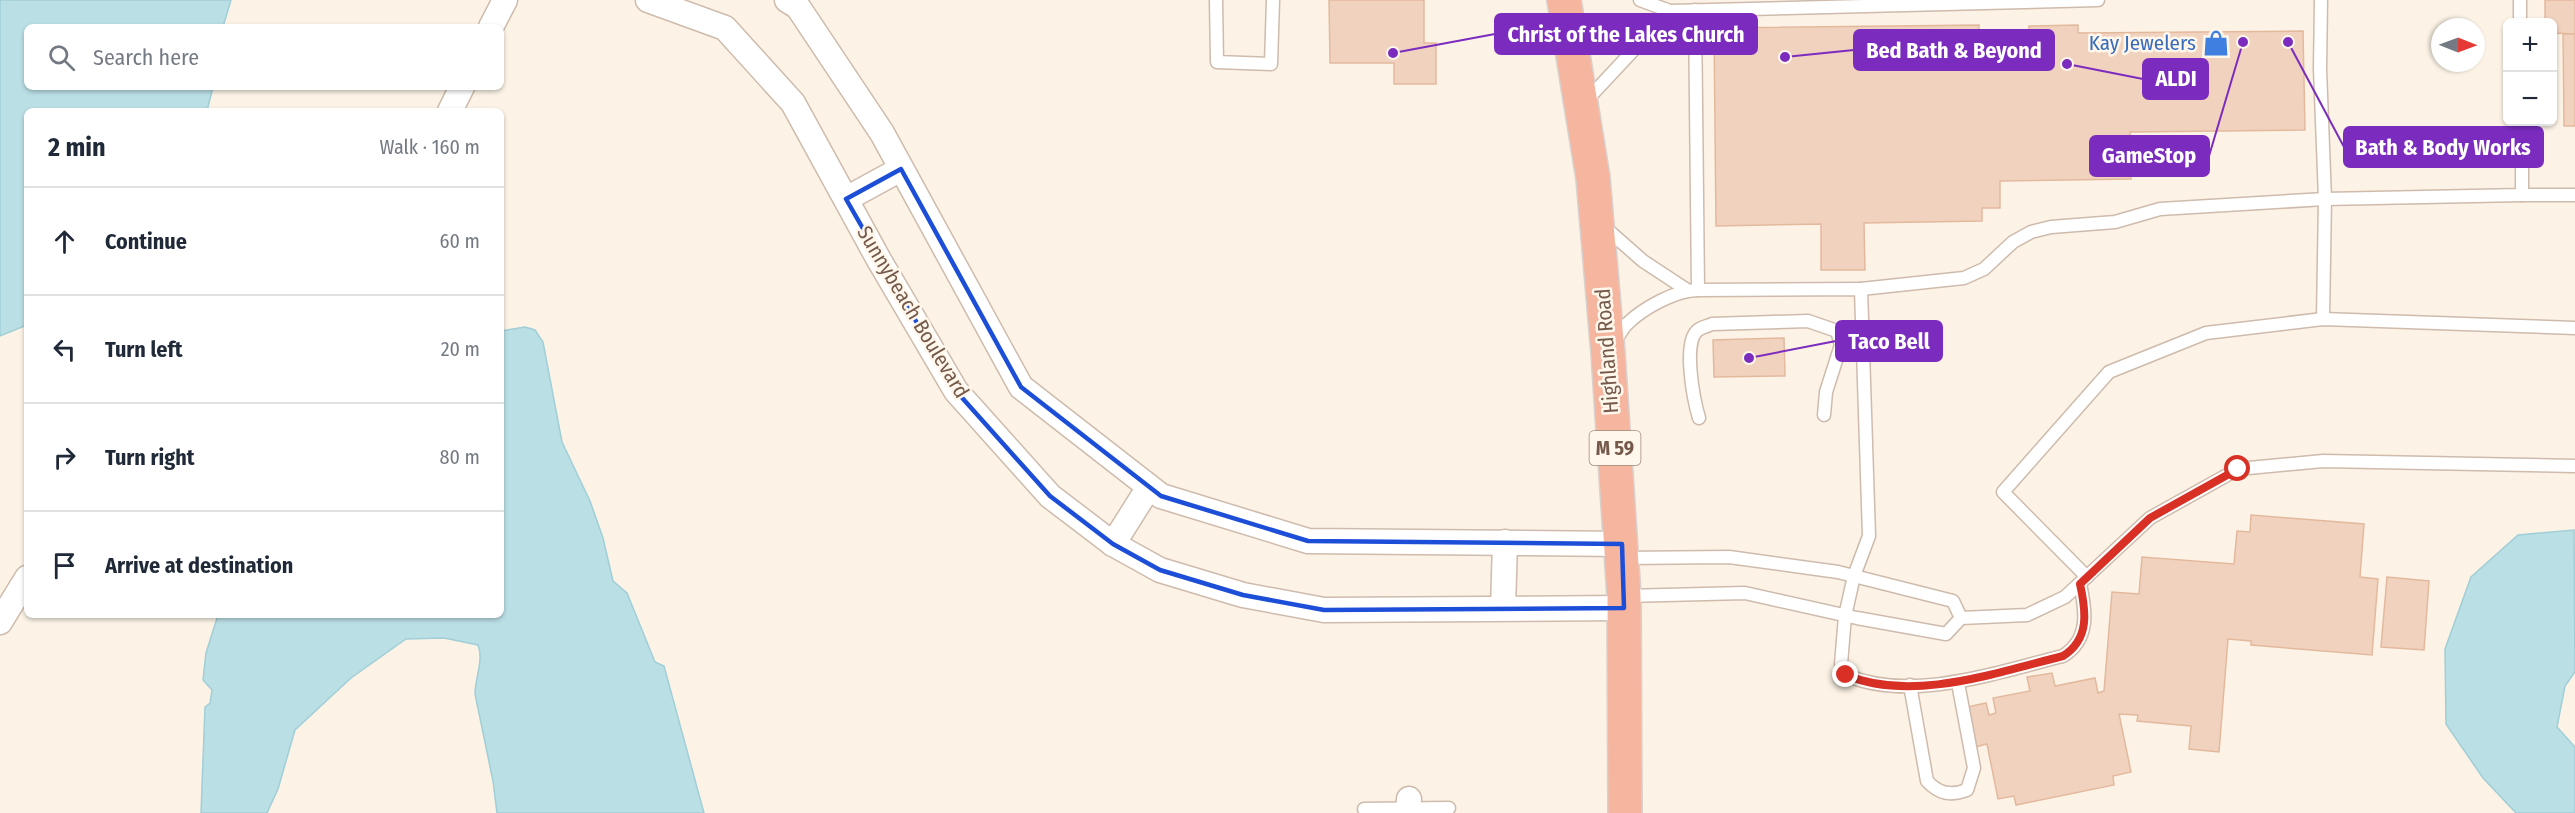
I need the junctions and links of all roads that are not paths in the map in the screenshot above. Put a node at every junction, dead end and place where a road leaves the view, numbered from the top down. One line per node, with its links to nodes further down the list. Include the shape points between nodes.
1 (505, 0): 14 (street)
2 (648, 0): 22 (street, Sunnybeach Boulevard, via 725,28 793,103)
3 (787, 0): 19 (street, via 798,7 882,133)
4 (1216, 0): 5 (lane, via 1217,62 1271,64)
5 (1273, 0)
6 (1564, 0): 16 (highway, Highland Road / M 59)
7 (1640, 0): 12 (lane)
8 (2098, 0): 11 (lane)
9 (2321, 0): 23 (lane)
10 (2520, 0): 13 (lane)
11 (1695, 10): 12 (lane); 26 (lane)
12 (1670, 11): 16 (lane)
13 (2520, 18)
14 (493, 24)
15 (460, 90): 17 (street)
16 (1582, 104): 24 (highway, Highland Road / M 59)
17 (452, 108)
18 (2522, 126): 20 (lane)
19 (901, 169): 22 (street); 33 (street, via 1022,387)
20 (2522, 195): 21 (lane); 23 (lane)
21 (2575, 195)
22 (846, 199): 35 (street, Sunnybeach Boulevard, via 956,391 1050,495)
23 (2325, 199): 25 (lane, via 2160,209 2115,222 2051,227 2013,242 1984,269 1964,278); 27 (lane)
24 (1597, 220): 26 (lane, via 1643,261); 29 (highway, Highland Road / M 59)
25 (1862, 289): 26 (lane); 37 (lane, via 1869,536)
26 (1692, 290): 29 (lane, via 1651,308 1627,324)
27 (2323, 319): 28 (lane); 38 (lane, via 2205,333 2109,372 2003,492)
28 (2575, 328)
29 (1608, 353): 36 (highway, Highland Road / M 59)
30 (1824, 415): 31 (lane, via 1826,392 1841,345 1837,331 1808,321 1712,324 1698,330 1692,340 1691,356 1693,398)
31 (1699, 418)
32 (2575, 466): 38 (lane, via 2323,461 2238,469 2150,518)
33 (1149, 487): 34 (street, via 1161,496 1308,541); 35 (street)
34 (1505, 542): 36 (street); 41 (street)
35 (1113, 544): 41 (street, Sunnybeach Boulevard, via 1160,570 1243,595 1324,610)
36 (1622, 551): 37 (lane, via 1729,557); 40 (highway, Highland Road / M 59)
37 (1854, 576): 42 (lane); 43 (lane, via 1953,601)
38 (2083, 580): 43 (lane, via 2065,597 2027,615); 45 (lane, via 2085,605 2077,648 2063,656)
39 (24, 583): 44 (street)
40 (1624, 602): 41 (street, Sunnybeach Boulevard); 42 (lane, via 1745,593); 50 (highway, Highland Road / M 59)
41 (1503, 608)
42 (1845, 616): 43 (lane, via 1946,634); 46 (lane, via 1841,664 1846,675 1871,684)
43 (1961, 618)
44 (0, 622)
45 (1958, 683): 46 (lane); 46 (lane, via 1974,768 1967,790 1948,794 1927,781)
46 (1910, 685)
47 (1409, 807): 48 (lane); 49 (lane)
48 (1449, 808)
49 (1364, 809)
50 (1625, 813)

